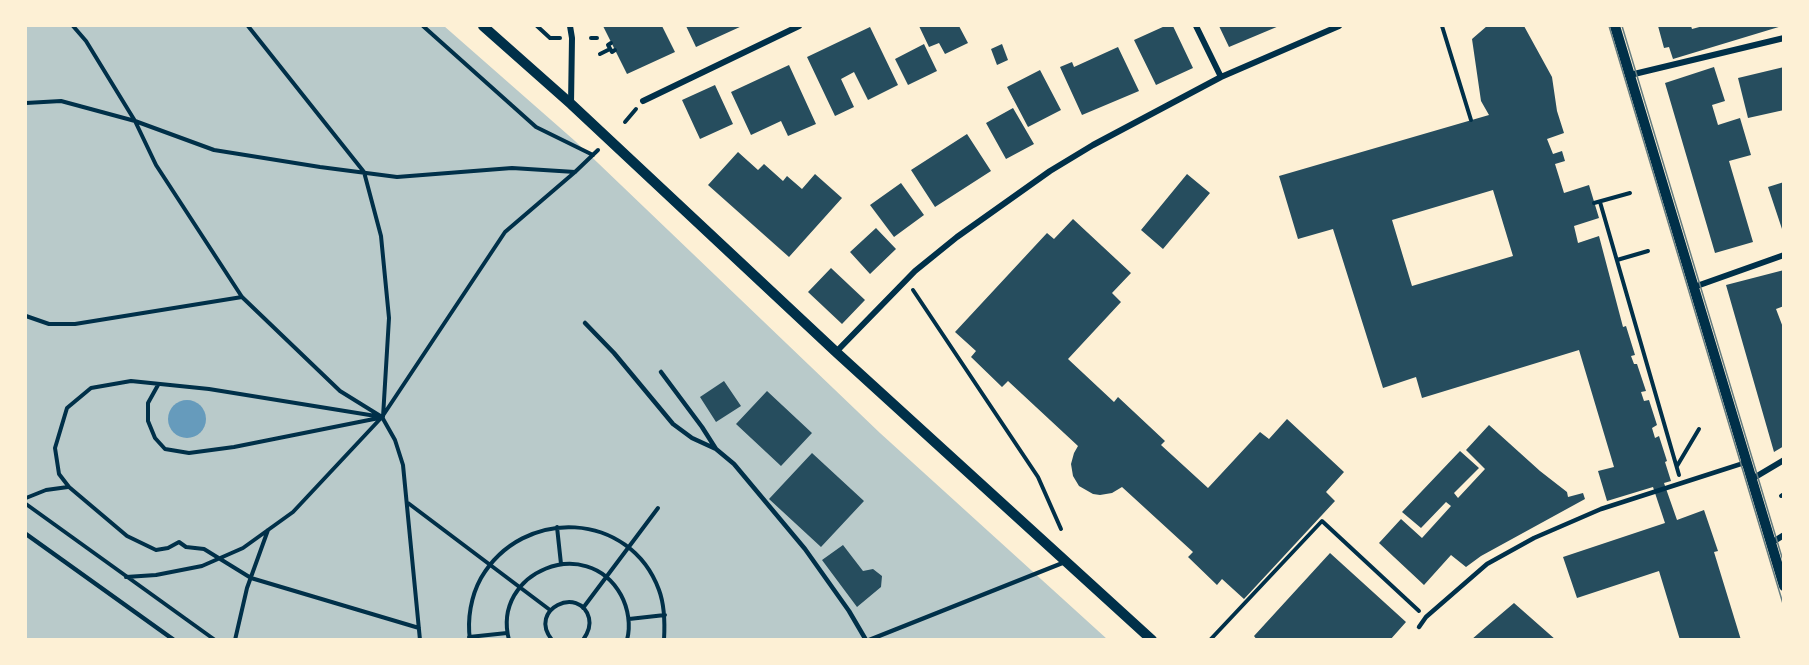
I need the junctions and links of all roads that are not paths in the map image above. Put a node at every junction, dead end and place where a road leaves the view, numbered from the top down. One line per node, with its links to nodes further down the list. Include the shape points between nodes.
1 (483, 26): 11 (street)
2 (570, 26): 11 (street)
3 (799, 26): 10 (street)
4 (1196, 26): 9 (street)
5 (1340, 26): 9 (street)
6 (1615, 26): 8 (street)
7 (1784, 38): 8 (street)
8 (1630, 75): 13 (street)
9 (1221, 77): 15 (street, via 1050,171 957,237 906,280)
10 (643, 101)
11 (571, 104): 15 (street)
12 (1784, 255): 13 (street)
13 (1694, 287): 19 (street)
14 (585, 323): 17 (lane, via 673,424)
15 (836, 352): 24 (street)
16 (661, 372): 17 (lane)
17 (716, 449): 28 (lane, via 734,464 805,549)
18 (1784, 460): 20 (street)
19 (1747, 462): 20 (street); 26 (lane, via 1601,509 1534,538 1487,564)
20 (1752, 479): 23 (street)
21 (26, 534): 27 (lane)
22 (1784, 535): 23 (street)
23 (1771, 543): 25 (street)
24 (1066, 561): 28 (lane); 29 (street)
25 (1784, 586)
26 (1419, 627)
27 (174, 639)
28 (868, 639)
29 (1152, 639)

